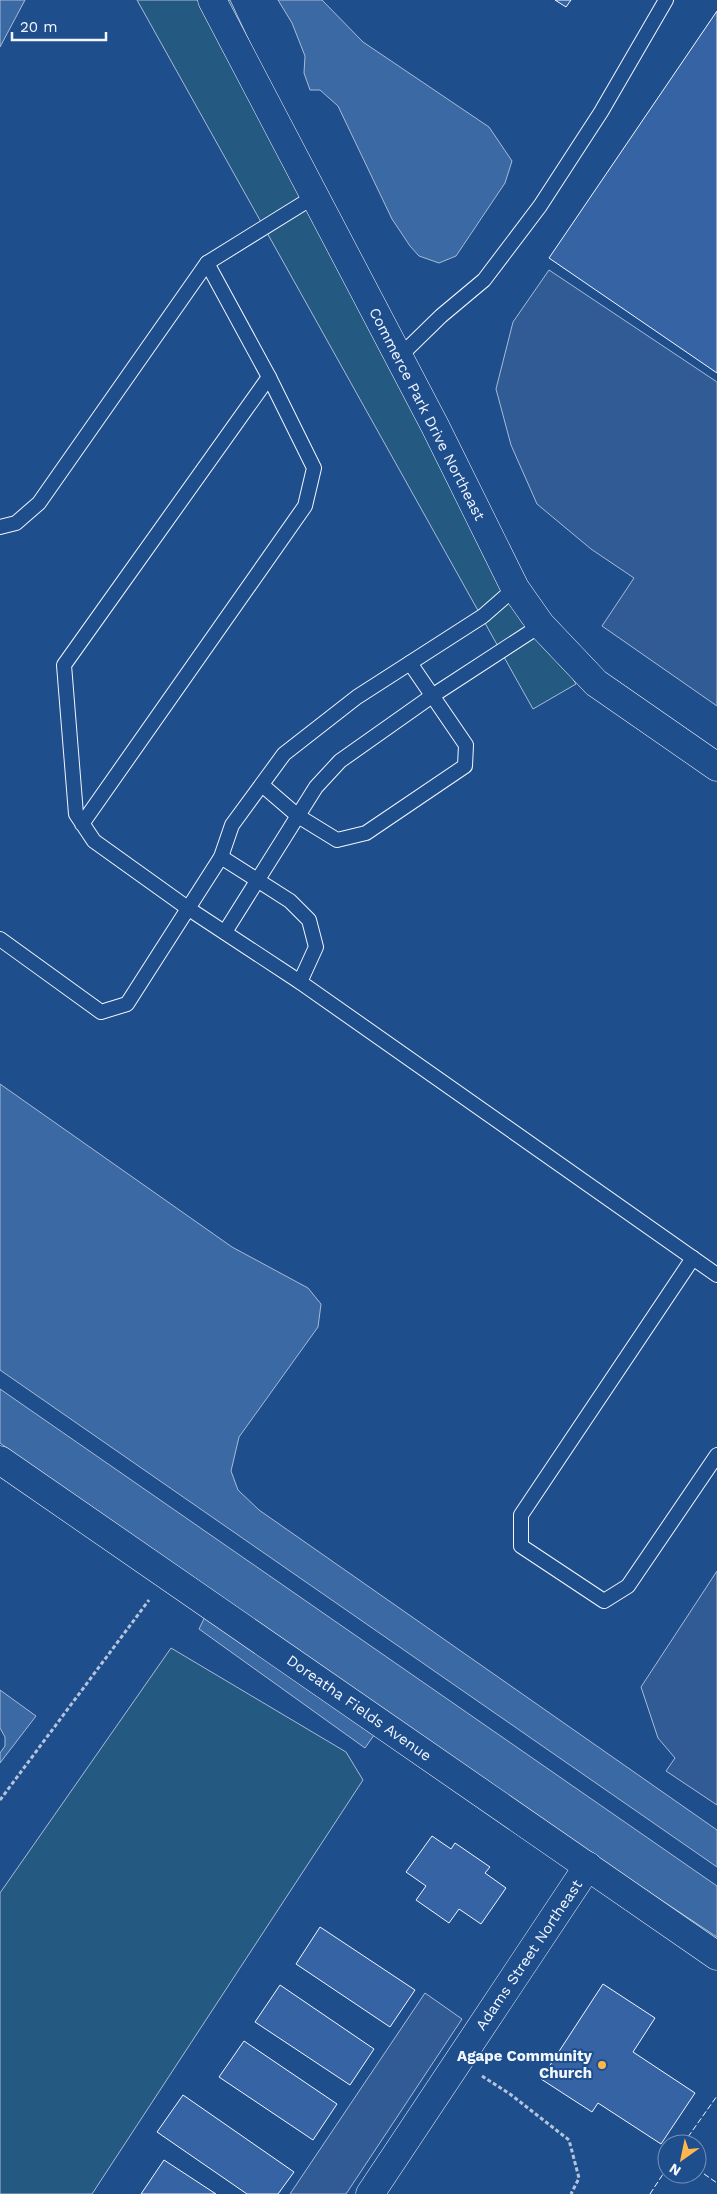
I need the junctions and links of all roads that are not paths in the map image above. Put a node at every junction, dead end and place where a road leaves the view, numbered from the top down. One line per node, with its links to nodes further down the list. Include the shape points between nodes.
1 (212, 0): 3 (street, Commerce Park Drive Northeast)
2 (666, 0): 5 (lane, via 601,112 540,206 484,280)
3 (314, 196): 4 (lane); 5 (street, Commerce Park Drive Northeast)
4 (207, 263): 6 (lane); 7 (lane, via 39,503 16,523)
5 (399, 357): 8 (street, Commerce Park Drive Northeast)
6 (269, 377): 15 (lane, via 64,665 76,814); 15 (lane, via 314,468 305,506)
7 (0, 527)
8 (515, 588): 9 (street, Commerce Park Drive Northeast); 10 (lane, via 483,616)
9 (541, 625): 11 (lane); 12 (street, Commerce Park Drive Northeast, via 596,683)
10 (410, 662): 11 (lane); 13 (lane, via 284,754)
11 (432, 696): 14 (lane, via 340,761 316,787); 14 (lane, via 466,745 465,766 366,832 337,840)
12 (717, 767)
13 (262, 784): 14 (lane); 16 (lane, via 232,825)
14 (298, 816): 17 (lane)
15 (82, 824): 18 (lane, via 94,841)
16 (221, 857): 17 (lane); 18 (lane)
17 (258, 880): 19 (lane); 21 (lane, via 290,901 310,920 316,947)
18 (189, 909): 19 (lane); 20 (lane, via 127,1004 101,1012)
19 (225, 932): 21 (lane)
20 (0, 939)
21 (300, 982): 22 (lane)
22 (694, 1258): 23 (lane); 24 (lane, via 521,1515 521,1546 604,1601 628,1586)
23 (717, 1275)
24 (717, 1455)
25 (0, 1460): 26 (street, Doreatha Fields Avenue)
26 (588, 1866): 27 (street, Doreatha Fields Avenue); 28 (street, Adams Street Northeast)
27 (717, 1956)
28 (370, 2194)

